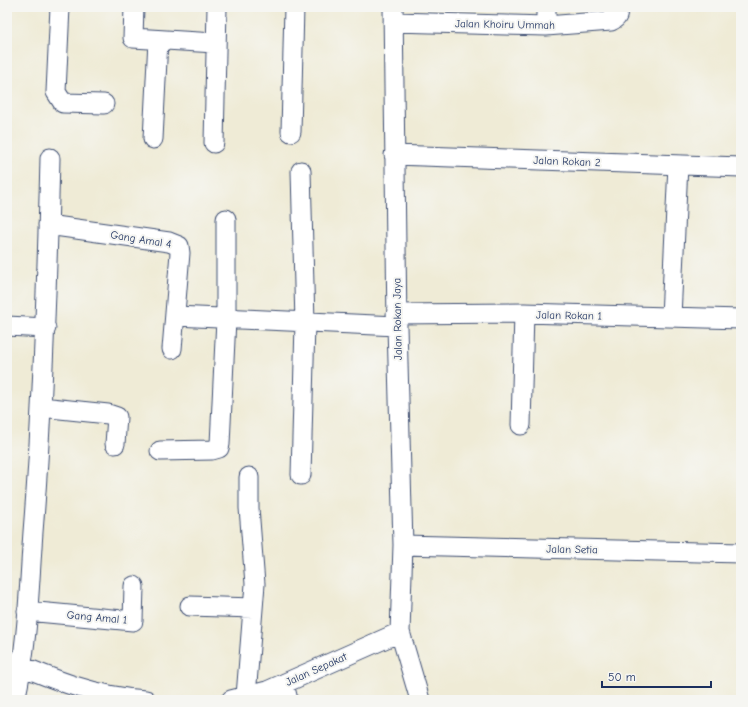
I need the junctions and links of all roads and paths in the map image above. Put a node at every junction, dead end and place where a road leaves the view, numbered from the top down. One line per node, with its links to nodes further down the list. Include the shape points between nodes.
1 (60, 7): 11 (street, via 56,92 63,103)
2 (134, 7): 9 (street, via 133,38)
3 (217, 7): 10 (street)
4 (294, 7): 12 (street)
5 (546, 7): 8 (street)
6 (617, 13): 8 (street, Jalan Khoiru Ummah, via 611,21)
7 (393, 15): 8 (street, Jalan Khoiru Ummah); 15 (street, Jalan Rokan Jaya)
8 (546, 26)
9 (158, 40): 10 (street); 13 (street)
10 (215, 43): 14 (street)
11 (104, 104)
12 (291, 132)
13 (153, 139)
14 (214, 143)
15 (394, 155): 17 (street, Jalan Rokan 2); 27 (street, Jalan Rokan Jaya)
16 (50, 158): 21 (street)
17 (678, 165): 18 (street, Jalan Rokan 2); 24 (street)
18 (741, 167)
19 (301, 171): 28 (street)
20 (226, 219): 25 (street)
21 (48, 225): 23 (street, Gang Amal 4, via 169,242 179,246); 30 (street)
22 (524, 313): 24 (street, Jalan Rokan 1); 27 (street, Jalan Rokan 1); 33 (street)
23 (175, 316): 25 (street, Jalan Rokan 1); 31 (street, Gang Amal 4)
24 (671, 317): 26 (street, Jalan Rokan 1)
25 (226, 319): 28 (street, Jalan Rokan 1); 35 (street, via 218,448)
26 (741, 319)
27 (397, 320): 28 (street, Jalan Rokan 1); 38 (street, Jalan Rokan Jaya)
28 (305, 323): 36 (street)
29 (7, 326): 30 (street)
30 (46, 328): 32 (street)
31 (172, 348)
32 (41, 407): 34 (street, via 117,417); 43 (street)
33 (521, 425)
34 (116, 444)
35 (160, 451)
36 (301, 475)
37 (249, 477): 42 (street, via 255,584)
38 (403, 545): 39 (street, Jalan Setia); 44 (street, Jalan Rokan Jaya)
39 (741, 552)
40 (134, 586): 43 (street, Gang Amal 1, via 133,621)
41 (190, 606): 42 (street)
42 (253, 608): 47 (street)
43 (27, 611): 45 (street)
44 (400, 632): 46 (street, Jalan Sepakat); 50 (street, Jalan Rokan Jaya)
45 (15, 663): 48 (street); 49 (street, via 64,684 105,695)
46 (286, 692): 47 (street, Jalan Sepakat, via 267,691)
47 (238, 698)
48 (15, 700)
49 (146, 700)
50 (420, 700)

